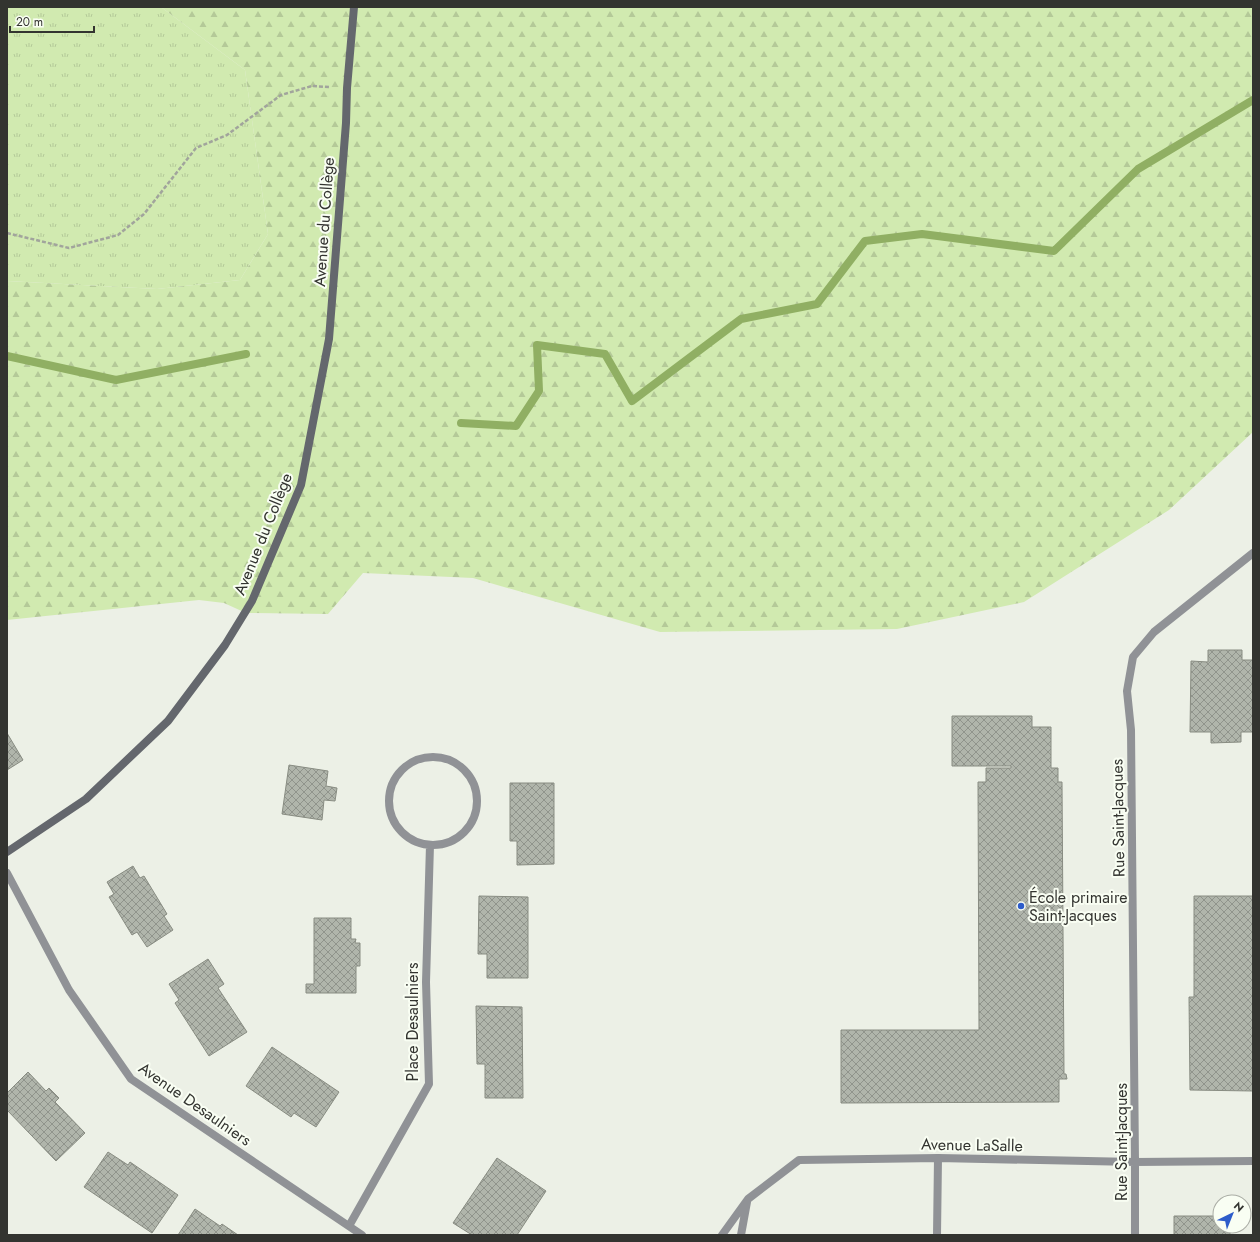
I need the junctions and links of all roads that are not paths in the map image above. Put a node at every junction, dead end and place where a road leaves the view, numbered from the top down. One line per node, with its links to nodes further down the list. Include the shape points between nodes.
1 (354, 7): 4 (street, Avenue du Collège, via 329,339 301,485 252,601 225,645 168,721 86,799)
2 (1253, 553): 8 (street, Rue Saint-Jacques, via 1154,632 1133,657 1127,692 1131,730)
3 (430, 845): 3 (street, via 416,842 403,833 394,822 389,808 389,793 394,779 404,767 430,756 458,764 468,774 477,801 475,815 468,828 457,838); 10 (street, Place Desaulniers, via 426,982 429,1084)
4 (7, 852)
5 (7, 873): 10 (street, Avenue Desaulniers, via 69,990 131,1080)
6 (938, 1158): 8 (street, Avenue LaSalle); 9 (street, Avenue LaSalle, via 798,1160); 14 (street)
7 (1253, 1161): 8 (street, Avenue LaSalle)
8 (1135, 1162): 15 (street, Rue Saint-Jacques)
9 (748, 1200): 12 (street, Avenue LaSalle); 13 (street)
10 (349, 1226): 11 (street, Avenue Desaulniers)
11 (362, 1235)
12 (722, 1235)
13 (740, 1235)
14 (937, 1235)
15 (1135, 1235)

